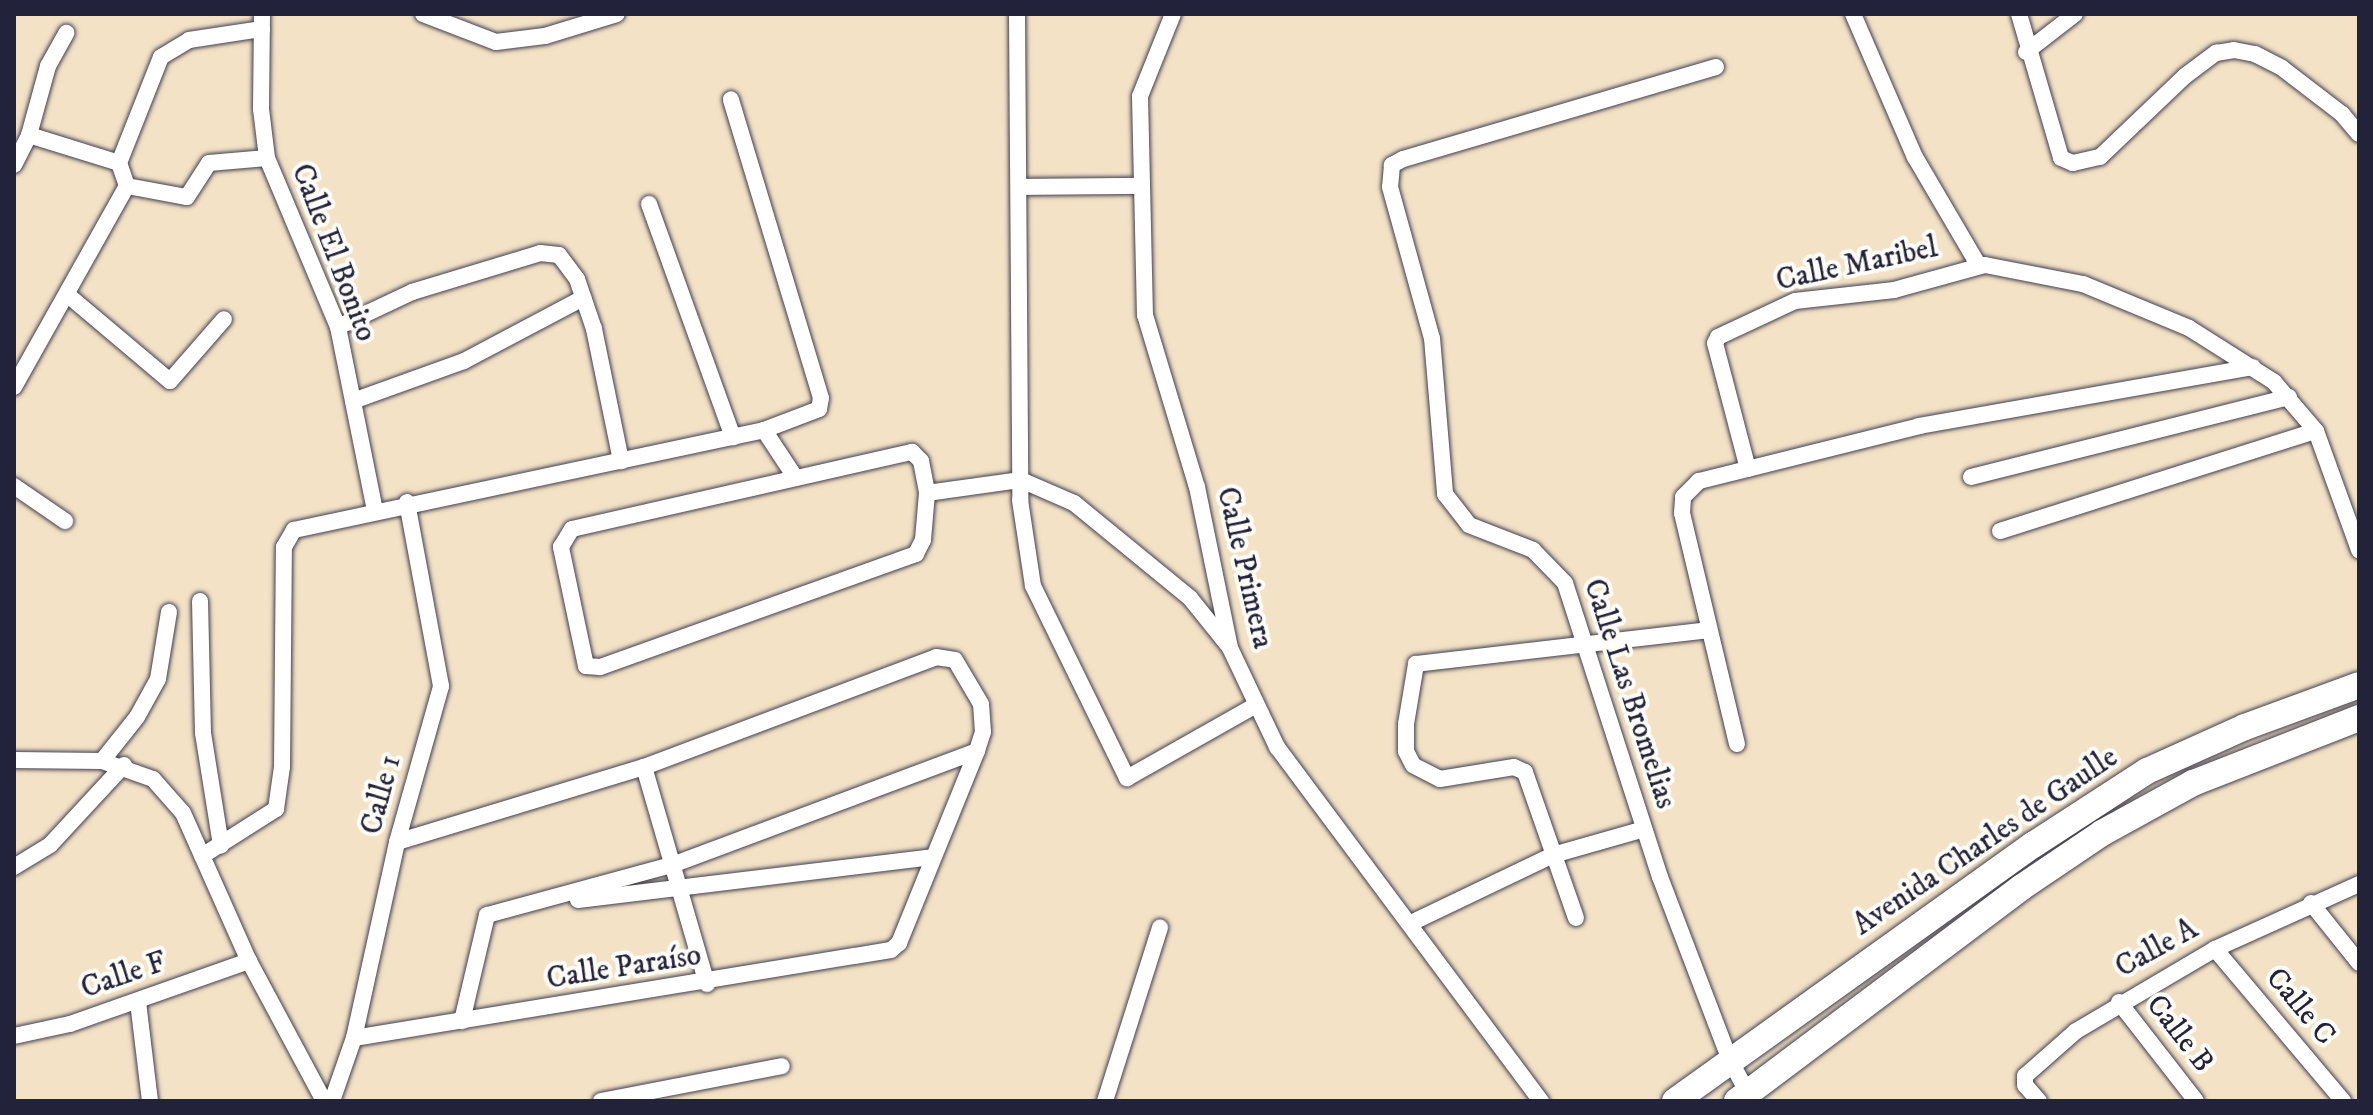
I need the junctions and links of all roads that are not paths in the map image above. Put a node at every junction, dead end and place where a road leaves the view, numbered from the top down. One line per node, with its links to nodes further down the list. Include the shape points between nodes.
1 (423, 14): 2 (street, via 496,42 545,36)
2 (617, 14)
3 (1017, 14): 20 (street)
4 (1173, 14): 19 (street, Calle Primera, via 1141,88)
5 (1853, 14): 22 (street, via 1915,157)
6 (2019, 14): 10 (street)
7 (2075, 14): 10 (street)
8 (262, 22): 15 (street, Calle El Bonito); 16 (street, via 173,45 161,57)
9 (66, 33): 14 (street, via 48,66)
10 (2026, 52): 13 (street, via 2061,158 2073,163 2100,157 2185,76 2216,53 2234,50 2282,68 2342,114)
11 (1716, 67): 49 (street, Calle Las Bromelias, via 1392,165 1390,187 1432,338 1445,494 1462,519 1480,533 1547,560 1565,583)
12 (731, 99): 31 (street, via 821,398 819,409)
13 (2359, 134)
14 (29, 135): 16 (street); 17 (street)
15 (267, 158): 18 (street, via 209,163 187,197); 26 (street, Calle El Bonito)
16 (119, 163): 18 (street)
17 (14, 165)
18 (127, 186): 23 (street)
19 (1142, 186): 20 (street); 50 (street, Calle Primera, via 1145,315 1197,487)
20 (1021, 187): 38 (street)
21 (649, 204): 33 (street)
22 (1979, 266): 27 (street, Calle Maribel, via 2083,284 2189,328); 35 (street, Calle Maribel, via 1894,290 1795,301 1718,337 1715,343)
23 (69, 296): 25 (street, via 170,381); 28 (street)
24 (583, 298): 26 (street, via 559,255 540,253 412,292); 30 (street, via 464,361); 34 (street)
25 (224, 319)
26 (338, 327): 30 (street, Calle El Bonito)
27 (2253, 367): 29 (street, Calle Maribel); 35 (street, via 1919,426)
28 (14, 387)
29 (2289, 397): 32 (street, Calle Maribel); 37 (street)
30 (353, 401): 42 (street, Calle El Bonito)
31 (764, 430): 33 (street); 36 (street)
32 (2316, 431): 44 (street); 45 (street, Calle Maribel)
33 (733, 437): 34 (street)
34 (621, 461): 41 (street)
35 (1748, 469): 48 (street, via 1699,481 1683,497)
36 (795, 477): 40 (street, via 912,452 921,461); 40 (street, via 572,529 564,536 561,547 586,666 600,667 916,554 923,540)
37 (1971, 477)
38 (1021, 480): 40 (street); 50 (street, via 1074,503 1127,543 1190,598); 52 (street, via 1033,586 1121,774 1135,778)
39 (14, 486): 43 (street)
40 (927, 493)
41 (407, 502): 42 (street); 61 (street, Calle 1, via 441,686)
42 (375, 510): 62 (street, via 323,520 286,537 280,792 276,809 263,822)
43 (65, 521)
44 (2000, 531)
45 (2359, 550)
46 (200, 601): 62 (street, via 203,733)
47 (169, 612): 57 (street, via 158,679 137,717)
48 (1708, 630): 49 (street); 54 (street)
49 (1587, 646): 60 (street, Calle Las Bromelias); 63 (street, via 1416,664 1408,698 1406,751 1413,765 1440,779 1520,768)
50 (1230, 648): 52 (street, Calle Primera)
51 (2359, 685): 84 (main road, Avenida Charles de Gaulle, via 2147,771 2033,845)
52 (1256, 705): 73 (street, Calle Primera, via 1277,747)
53 (2359, 718): 86 (main road, Avenida Charles de Gaulle, via 2193,783 2102,833 2022,887)
54 (1737, 744)
55 (977, 751): 59 (street, via 983,732 981,704 955,660 946,655); 65 (street); 66 (street)
56 (14, 760): 57 (street)
57 (102, 761): 58 (street)
58 (124, 765): 64 (street, via 153,779 183,813); 67 (street, via 50,845)
59 (644, 767): 61 (street); 66 (street)
60 (1644, 829): 63 (street); 84 (street, Calle Las Bromelias)
61 (397, 842): 83 (street, Calle 1)
62 (221, 846): 64 (street)
63 (1553, 855): 72 (street); 73 (street)
64 (202, 856): 76 (street)
65 (932, 857): 69 (street); 78 (street, Calle Paraíso, via 899,943 880,954)
66 (675, 864): 69 (street); 70 (street)
67 (14, 867)
68 (2359, 884): 71 (street, Calle A)
69 (682, 889): 70 (street); 78 (street)
70 (540, 903): 81 (street, via 487,915)
71 (2311, 903): 75 (street, Calle A); 77 (street)
72 (1576, 918)
73 (1411, 923): 92 (street, Calle Primera)
74 (1160, 928): 91 (street)
75 (2215, 949): 80 (street, Calle A); 96 (street, Calle C)
76 (249, 961): 79 (street, Calle F); 88 (street)
77 (2359, 963)
78 (707, 984): 81 (street, Calle Paraíso)
79 (138, 1002): 82 (street, Calle F); 87 (street)
80 (2119, 1002): 94 (street, Calle A, via 2030,1069 2025,1085); 95 (street, Calle B)
81 (462, 1021): 83 (street, Calle Paraíso)
82 (14, 1036)
83 (354, 1038): 89 (street, Calle 1)
84 (1730, 1060): 86 (street, Calle Las Bromelias); 93 (main road, Avenida Charles de Gaulle)
85 (782, 1066): 90 (street)
86 (1746, 1098)
87 (150, 1101)
88 (324, 1101)
89 (332, 1101)
90 (601, 1101)
91 (1105, 1101)
92 (1541, 1101)
93 (1675, 1101)
94 (2039, 1101)
95 (2196, 1101)
96 (2343, 1101)

